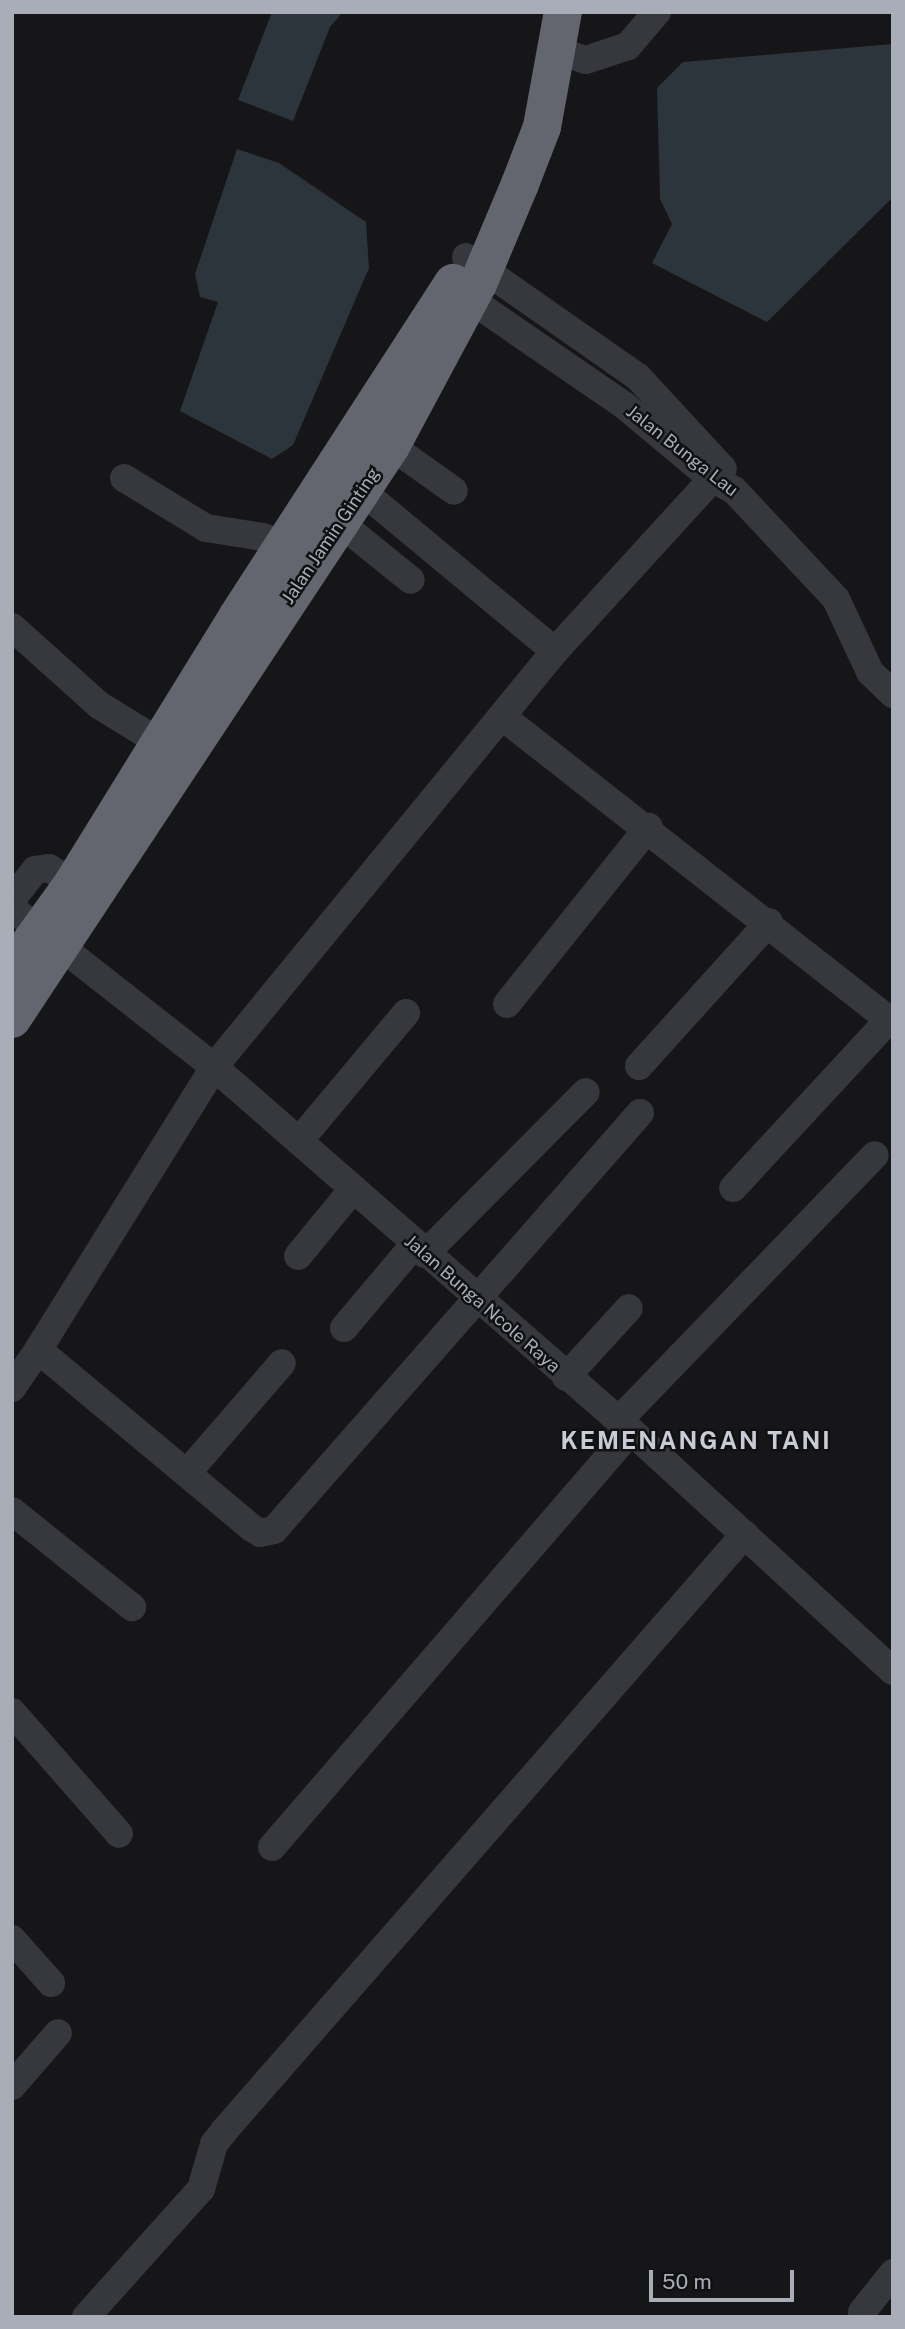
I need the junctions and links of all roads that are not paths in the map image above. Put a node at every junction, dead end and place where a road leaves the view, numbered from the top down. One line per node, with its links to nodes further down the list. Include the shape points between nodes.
1 (537, 12): 5 (highway, Jalan Jamin Ginting, via 524,103)
2 (563, 12): 4 (highway, Jalan Jamin Ginting)
3 (657, 12): 4 (street, via 628,46 586,60)
4 (558, 51): 5 (highway, Jalan Jamin Ginting, via 542,127)
5 (468, 278): 6 (highway, Jalan Jamin Ginting); 8 (street, Jalan Bunga Lau, via 638,377); 12 (highway, Jalan Jamin Ginting)
6 (391, 446): 9 (highway, Jalan Jamin Ginting); 10 (street)
7 (124, 478): 12 (street, via 206,528 263,537)
8 (722, 479): 15 (street); 16 (street, Jalan Bunga Lau, via 836,599 870,672)
9 (362, 491): 11 (highway, Jalan Jamin Ginting); 15 (street)
10 (454, 491)
11 (339, 522): 13 (street); 21 (highway, Jalan Jamin Ginting)
12 (287, 546): 18 (highway, Jalan Jamin Ginting)
13 (411, 580)
14 (12, 627): 18 (street, via 99,705)
15 (555, 651): 17 (street)
16 (893, 694)
17 (504, 718): 19 (street); 27 (street)
18 (159, 742): 21 (highway, Jalan Jamin Ginting, via 74,883)
19 (649, 827): 20 (street); 23 (street)
20 (769, 922): 26 (street); 32 (street, via 886,1018 884,1026)
21 (51, 939): 22 (highway, Jalan Jamin Ginting); 25 (highway, Jalan Jamin Ginting); 27 (street, Jalan Bunga Ncole Raya)
22 (12, 968)
23 (507, 1004)
24 (406, 1013): 30 (street)
25 (12, 1019)
26 (639, 1066)
27 (214, 1067): 30 (street, Jalan Bunga Ncole Raya); 39 (street)
28 (586, 1093): 34 (street)
29 (640, 1112): 36 (street)
30 (299, 1141): 33 (street, Jalan Bunga Ncole Raya)
31 (875, 1155): 43 (street)
32 (733, 1188)
33 (353, 1189): 34 (street, Jalan Bunga Ncole Raya); 35 (street)
34 (419, 1249): 36 (street, Jalan Bunga Ncole Raya); 38 (street)
35 (298, 1256)
36 (473, 1298): 41 (street, Jalan Bunga Ncole Raya); 44 (street, via 274,1530 260,1533 252,1528)
37 (629, 1308): 41 (street)
38 (344, 1328)
39 (38, 1350): 42 (street); 44 (street)
40 (282, 1363): 44 (street)
41 (566, 1377): 43 (street, Jalan Bunga Ncole Raya)
42 (12, 1388)
43 (625, 1425): 46 (street, Jalan Bunga Ncole Raya); 51 (street)
44 (187, 1473)
45 (12, 1511): 47 (street)
46 (745, 1534): 48 (street, Jalan Bunga Ncole Raya); 58 (street, via 224,2131 214,2144 201,2189)
47 (132, 1607)
48 (893, 1671)
49 (12, 1712): 50 (street)
50 (119, 1834)
51 (272, 1847)
52 (12, 1939): 53 (street)
53 (51, 1983)
54 (58, 2033): 55 (street)
55 (12, 2086)
56 (893, 2273): 57 (street)
57 (862, 2312)
58 (86, 2317)

